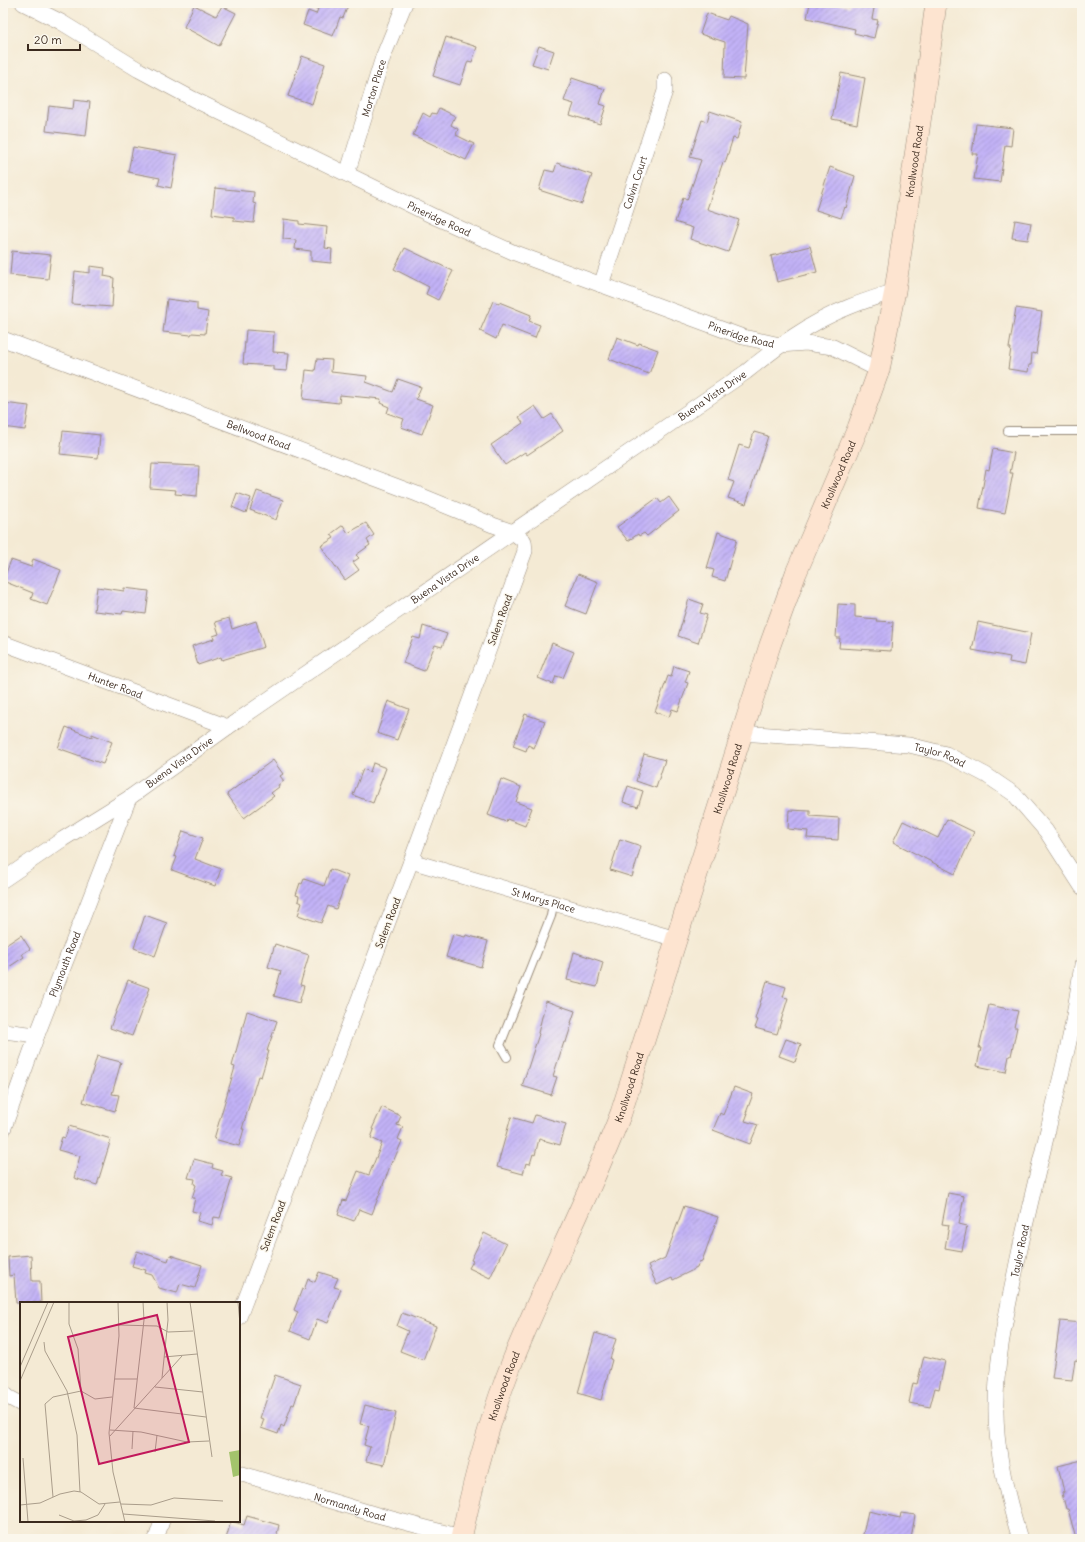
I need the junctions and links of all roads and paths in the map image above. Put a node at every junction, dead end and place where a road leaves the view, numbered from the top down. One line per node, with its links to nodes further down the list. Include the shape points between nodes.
1 (23, 3): 5 (street, Pineridge Road, via 61,22 139,70 193,99)
2 (405, 3): 5 (street, Morton Place, via 383,57)
3 (936, 3): 7 (main road, Knollwood Road)
4 (665, 80): 6 (street, Calvin Court, via 665,91)
5 (347, 174): 6 (street, Pineridge Road, via 515,253)
6 (601, 285): 9 (street, Pineridge Road, via 743,337)
7 (895, 291): 9 (street, Buena Vista Drive, via 847,307); 10 (main road, Knollwood Road)
8 (3, 339): 13 (street, Bellwood Road)
9 (780, 345): 10 (street, Pineridge Road, via 806,343 833,347); 13 (street, Buena Vista Drive, via 746,372)
10 (879, 370): 16 (main road, Knollwood Road, via 858,428 796,573)
11 (1008, 431): 12 (lane)
12 (1082, 431)
13 (513, 532): 15 (street, Buena Vista Drive); 18 (street, Salem Road, via 524,541 525,551)
14 (3, 643): 15 (street, Hunter Road)
15 (228, 727): 17 (street, Buena Vista Drive)
16 (741, 733): 20 (street, Taylor Road, via 909,745 946,754 986,775 1014,794 1046,831); 22 (main road, Knollwood Road)
17 (129, 798): 19 (street, Buena Vista Drive); 25 (street, Plymouth Road)
18 (411, 861): 21 (street, St Marys Place); 28 (street, Salem Road)
19 (3, 880)
20 (1082, 887)
21 (553, 902): 22 (street, St Marys Place); 26 (lane, via 551,916 500,1045)
22 (676, 939): 33 (main road, Knollwood Road, via 616,1127 513,1360 494,1411)
23 (1082, 965): 35 (street, Taylor Road, via 1070,1035 1024,1230 997,1374 998,1444 1011,1512)
24 (3, 1031): 25 (street)
25 (36, 1035): 27 (street, Plymouth Road)
26 (508, 1057)
27 (3, 1130)
28 (240, 1314)
29 (3, 1392): 30 (street)
30 (20, 1403)
31 (240, 1473): 33 (street, Normandy Road)
32 (162, 1522): 34 (street)
33 (461, 1538)
34 (156, 1539)
35 (1020, 1539)

